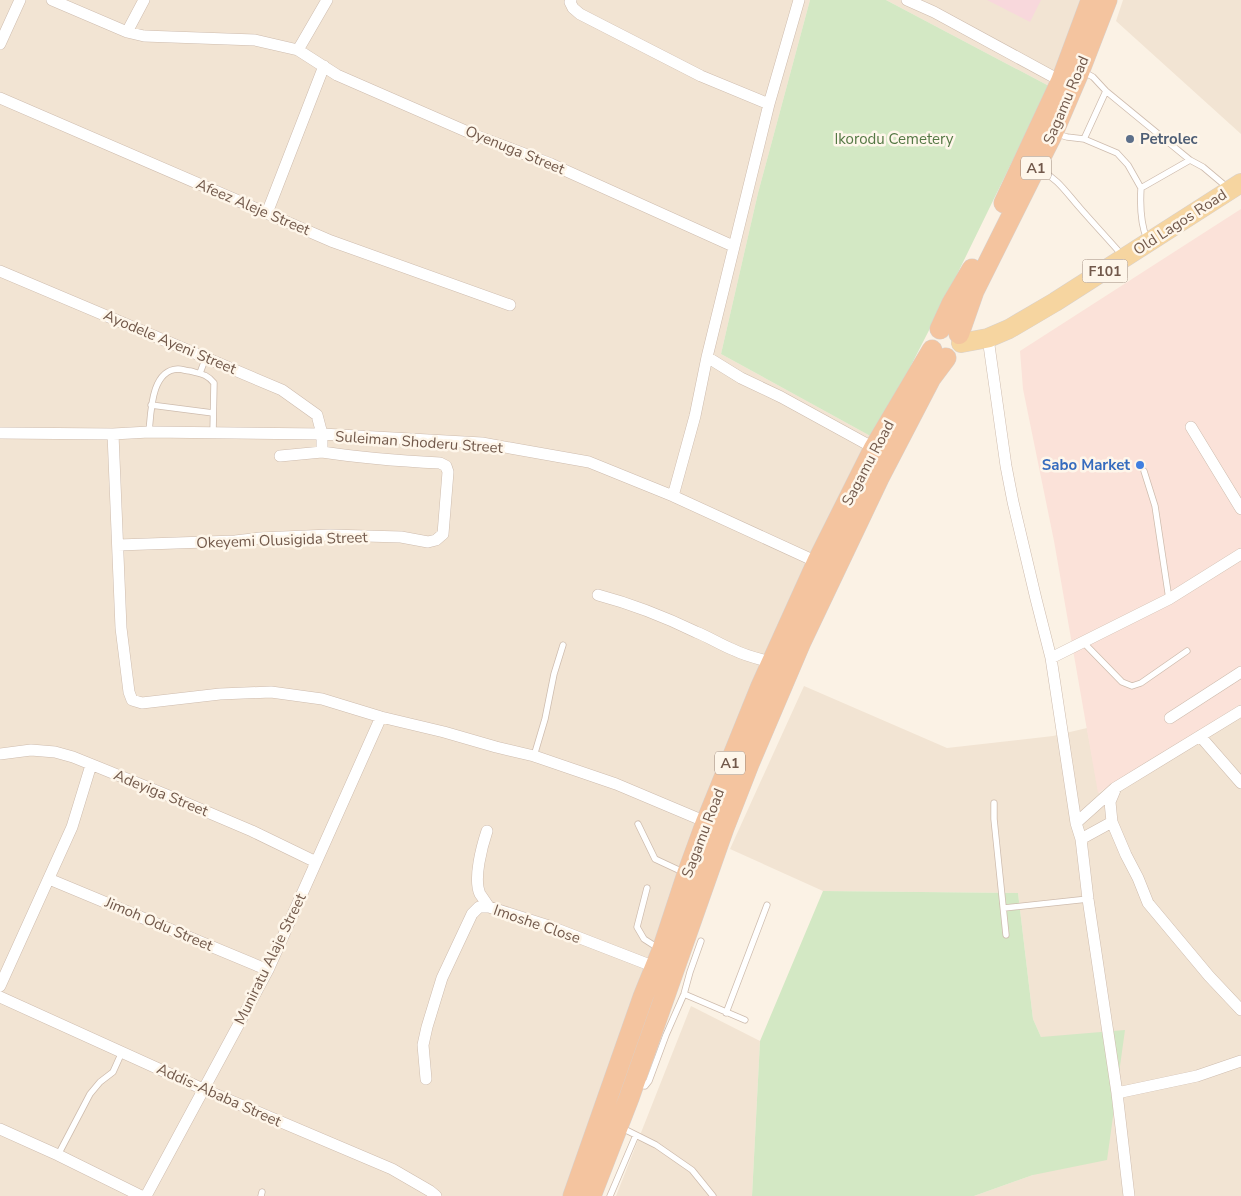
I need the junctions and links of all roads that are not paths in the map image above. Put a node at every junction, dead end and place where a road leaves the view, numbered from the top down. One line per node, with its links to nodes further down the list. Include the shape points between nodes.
1 (20, 0): 11 (street)
2 (52, 0): 10 (street, Oyenuga Street)
3 (144, 0): 10 (street)
4 (327, 0): 12 (street)
5 (571, 0): 18 (street, via 573,8 588,19 701,76)
6 (799, 0): 18 (street)
7 (907, 0): 15 (street)
8 (1090, 0): 15 (highway, Sagamu Road / A1)
9 (1107, 0): 14 (highway, Sagamu Road / A1)
10 (127, 32): 12 (street, Oyenuga Street, via 144,36 255,40)
11 (0, 44)
12 (298, 50): 13 (street, Oyenuga Street)
13 (324, 66): 25 (street); 27 (street, Oyenuga Street, via 337,75 477,136 551,164)
14 (1080, 70): 16 (lane, via 1093,77); 19 (highway, Sagamu Road / A1)
15 (1061, 81): 31 (highway, Sagamu Road / A1, via 990,234 952,303)
16 (1106, 91): 20 (lane); 21 (lane)
17 (0, 98): 25 (street, Afeez Aleje Street)
18 (769, 104): 27 (street)
19 (1053, 133): 20 (lane); 22 (highway, Sagamu Road / A1)
20 (1084, 139): 24 (lane, via 1117,153 1128,164)
21 (1190, 160): 23 (lane); 24 (lane)
22 (1036, 167): 28 (lane, via 1059,183); 31 (highway, Sagamu Road / A1)
23 (1235, 186): 26 (main road, Old Lagos Road / F101)
24 (1141, 188): 26 (lane, via 1143,230)
25 (266, 213): 30 (street, Afeez Aleje Street, via 331,241)
26 (1148, 243): 28 (main road, Old Lagos Road / F101)
27 (733, 246): 35 (street)
28 (1125, 258): 32 (main road, Old Lagos Road / F101, via 1009,329)
29 (0, 271): 34 (street, Ayodele Ayeni Street)
30 (510, 306)
31 (953, 335): 32 (main road, Old Lagos Road / F101); 33 (highway, A1, via 961,349 954,357); 33 (highway, A1, via 932,335 931,340)
32 (988, 338): 59 (street, via 1013,502)
33 (939, 354): 45 (highway, Sagamu Road / A1); 75 (highway, Sagamu Road / A1, via 931,378 862,512 801,642 748,764)
34 (206, 357): 36 (lane); 44 (street, Ayodele Ayeni Street, via 282,390 317,415)
35 (707, 357): 45 (street); 49 (street, via 696,416)
36 (200, 374): 37 (lane, via 178,369 162,375); 38 (lane, via 214,383)
37 (152, 405): 38 (lane); 40 (lane)
38 (214, 413): 42 (lane)
39 (1191, 427): 50 (street)
40 (149, 432): 42 (street, Suleiman Shoderu Street); 43 (street, Suleiman Shoderu Street)
41 (0, 433): 43 (street, Suleiman Shoderu Street)
42 (213, 433): 44 (street, Suleiman Shoderu Street)
43 (114, 434): 51 (street)
44 (322, 434): 46 (street); 49 (street, Suleiman Shoderu Street, via 482,443 589,462)
45 (874, 448): 53 (highway, Sagamu Road / A1)
46 (322, 452): 47 (street); 51 (street, Okeyemi Olusigida Street, via 446,466 443,534 428,542 400,538 289,536)
47 (280, 456)
48 (1144, 471): 55 (lane, via 1155,506)
49 (673, 496): 53 (street, Suleiman Shoderu Street)
50 (1241, 509)
51 (118, 545): 63 (street, via 121,628 132,700 142,703 270,692 322,699)
52 (1241, 554): 55 (street)
53 (817, 562): 60 (highway, Sagamu Road / A1)
54 (598, 595): 60 (street, via 697,632 748,656)
55 (1169, 599): 56 (street)
56 (1083, 642): 58 (lane, via 1122,682 1132,686 1142,683); 59 (street)
57 (563, 645): 67 (lane)
58 (1187, 651)
59 (1051, 658): 73 (street)
60 (771, 662): 75 (highway, Sagamu Road / A1)
61 (1241, 672): 64 (street)
62 (1241, 710): 65 (street)
63 (381, 716): 67 (street); 78 (street, Muniratu Alaje Street)
64 (1170, 718)
65 (1200, 736): 69 (street); 70 (street)
66 (0, 754): 68 (street, Adeyiga Street, via 31,750 55,752)
67 (534, 756): 75 (street, via 616,784)
68 (91, 765): 78 (street, Adeyiga Street, via 252,831); 80 (street, via 72,827)
69 (1241, 783)
70 (1115, 788): 72 (street, via 1110,802); 73 (street)
71 (994, 803): 85 (lane)
72 (1112, 822): 77 (street); 93 (street, via 1148,903)
73 (1076, 823): 77 (street)
74 (638, 824): 79 (lane, via 655,859)
75 (715, 825): 79 (highway, Sagamu Road / A1); 100 (highway, Sagamu Road / A1)
76 (487, 831): 84 (street, via 478,878 479,892)
77 (1081, 839): 82 (street)
78 (316, 862): 89 (street, Muniratu Alaje Street)
79 (687, 874): 88 (highway, Sagamu Road / A1)
80 (49, 878): 89 (street, Jimoh Odu Street); 90 (street)
81 (647, 888): 88 (lane, via 637,927)
82 (1088, 899): 85 (lane); 101 (street)
83 (767, 905): 94 (lane)
84 (489, 907): 88 (street, Imoshe Close); 98 (street, Imoshe Close, via 479,907 472,914 442,978 423,1045)
85 (1004, 908): 86 (lane)
86 (1006, 935)
87 (701, 941): 91 (lane)
88 (658, 958): 100 (highway, Sagamu Road / A1)
89 (268, 970): 99 (street, Muniratu Alaje Street)
90 (0, 986)
91 (684, 994): 94 (lane); 100 (lane, via 649,1081 645,1086)
92 (0, 997): 96 (street, Addis-Ababa Street)
93 (1241, 1010)
94 (726, 1012): 95 (lane)
95 (744, 1020)
96 (122, 1052): 99 (street, Addis-Ababa Street); 104 (lane, via 113,1072 90,1094)
97 (1241, 1061): 101 (street, via 1197,1076)
98 (426, 1078)
99 (203, 1090): 105 (street, Addis-Ababa Street, via 392,1169); 107 (street, Muniratu Alaje Street)
100 (624, 1091): 103 (highway, Sagamu Road / A1); 108 (highway, Sagamu Road / A1)
101 (1117, 1093): 112 (street)
102 (0, 1129): 104 (street)
103 (627, 1131): 109 (highway, Sagamu Road / A1); 110 (lane); 111 (lane, via 656,1145 692,1170)
104 (58, 1155): 106 (street)
105 (431, 1194)
106 (141, 1196)
107 (146, 1196)
108 (573, 1196)
109 (591, 1196)
110 (610, 1196)
111 (713, 1196)
112 (1129, 1196)

